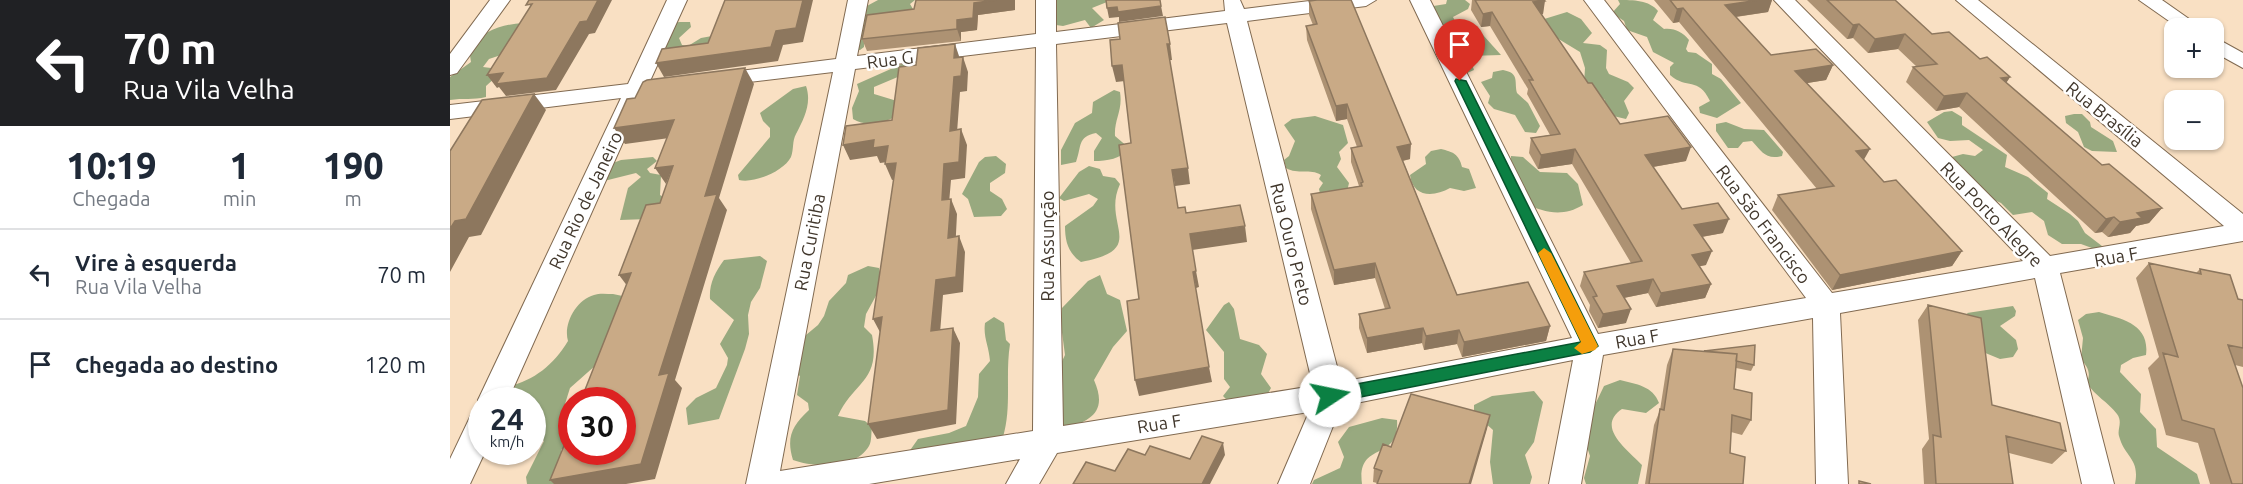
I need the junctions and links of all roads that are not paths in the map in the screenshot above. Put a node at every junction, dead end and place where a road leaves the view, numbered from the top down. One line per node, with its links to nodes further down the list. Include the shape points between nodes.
1 (500, 0): 17 (street)
2 (677, 0): 18 (street, Rua Rio de Janeiro)
3 (858, 0): 16 (street, Rua Curitiba)
4 (1046, 0): 13 (street, Rua Assunção)
5 (1366, 0): 11 (street, Rua G)
6 (1420, 0): 24 (street)
7 (1594, 0): 23 (street, Rua São Francisco)
8 (1784, 0): 22 (street, Rua Porto Alegre)
9 (1966, 0): 20 (street, Rua Brasília)
10 (2149, 0): 12 (street)
11 (1234, 8): 13 (street, Rua G); 26 (street, Rua Ouro Preto)
12 (2177, 18)
13 (1047, 39): 16 (street, Rua G); 27 (street, Rua Assunção)
14 (2224, 50): 15 (street)
15 (2243, 62)
16 (843, 65): 18 (street, Rua G); 30 (street, Rua Curitiba)
17 (450, 69)
18 (637, 90): 19 (street, Rua G); 25 (street, Rua Rio de Janeiro)
19 (450, 112)
20 (2243, 228)
21 (2243, 232): 22 (street, Rua F)
22 (2046, 268): 23 (street, Rua F); 36 (street, Rua Porto Alegre)
23 (1826, 305): 24 (street, Rua F); 35 (street)
24 (1590, 346): 26 (street, Rua F); 34 (street)
25 (499, 387)
26 (1330, 396): 27 (street, Rua F); 33 (street)
27 (1048, 441): 31 (street, Rua F); 32 (street)
28 (468, 454): 29 (street)
29 (454, 484)
30 (762, 484)
31 (783, 484)
32 (1022, 484)
33 (1294, 484)
34 (1565, 484)
35 (1832, 484)
36 (2098, 484)

